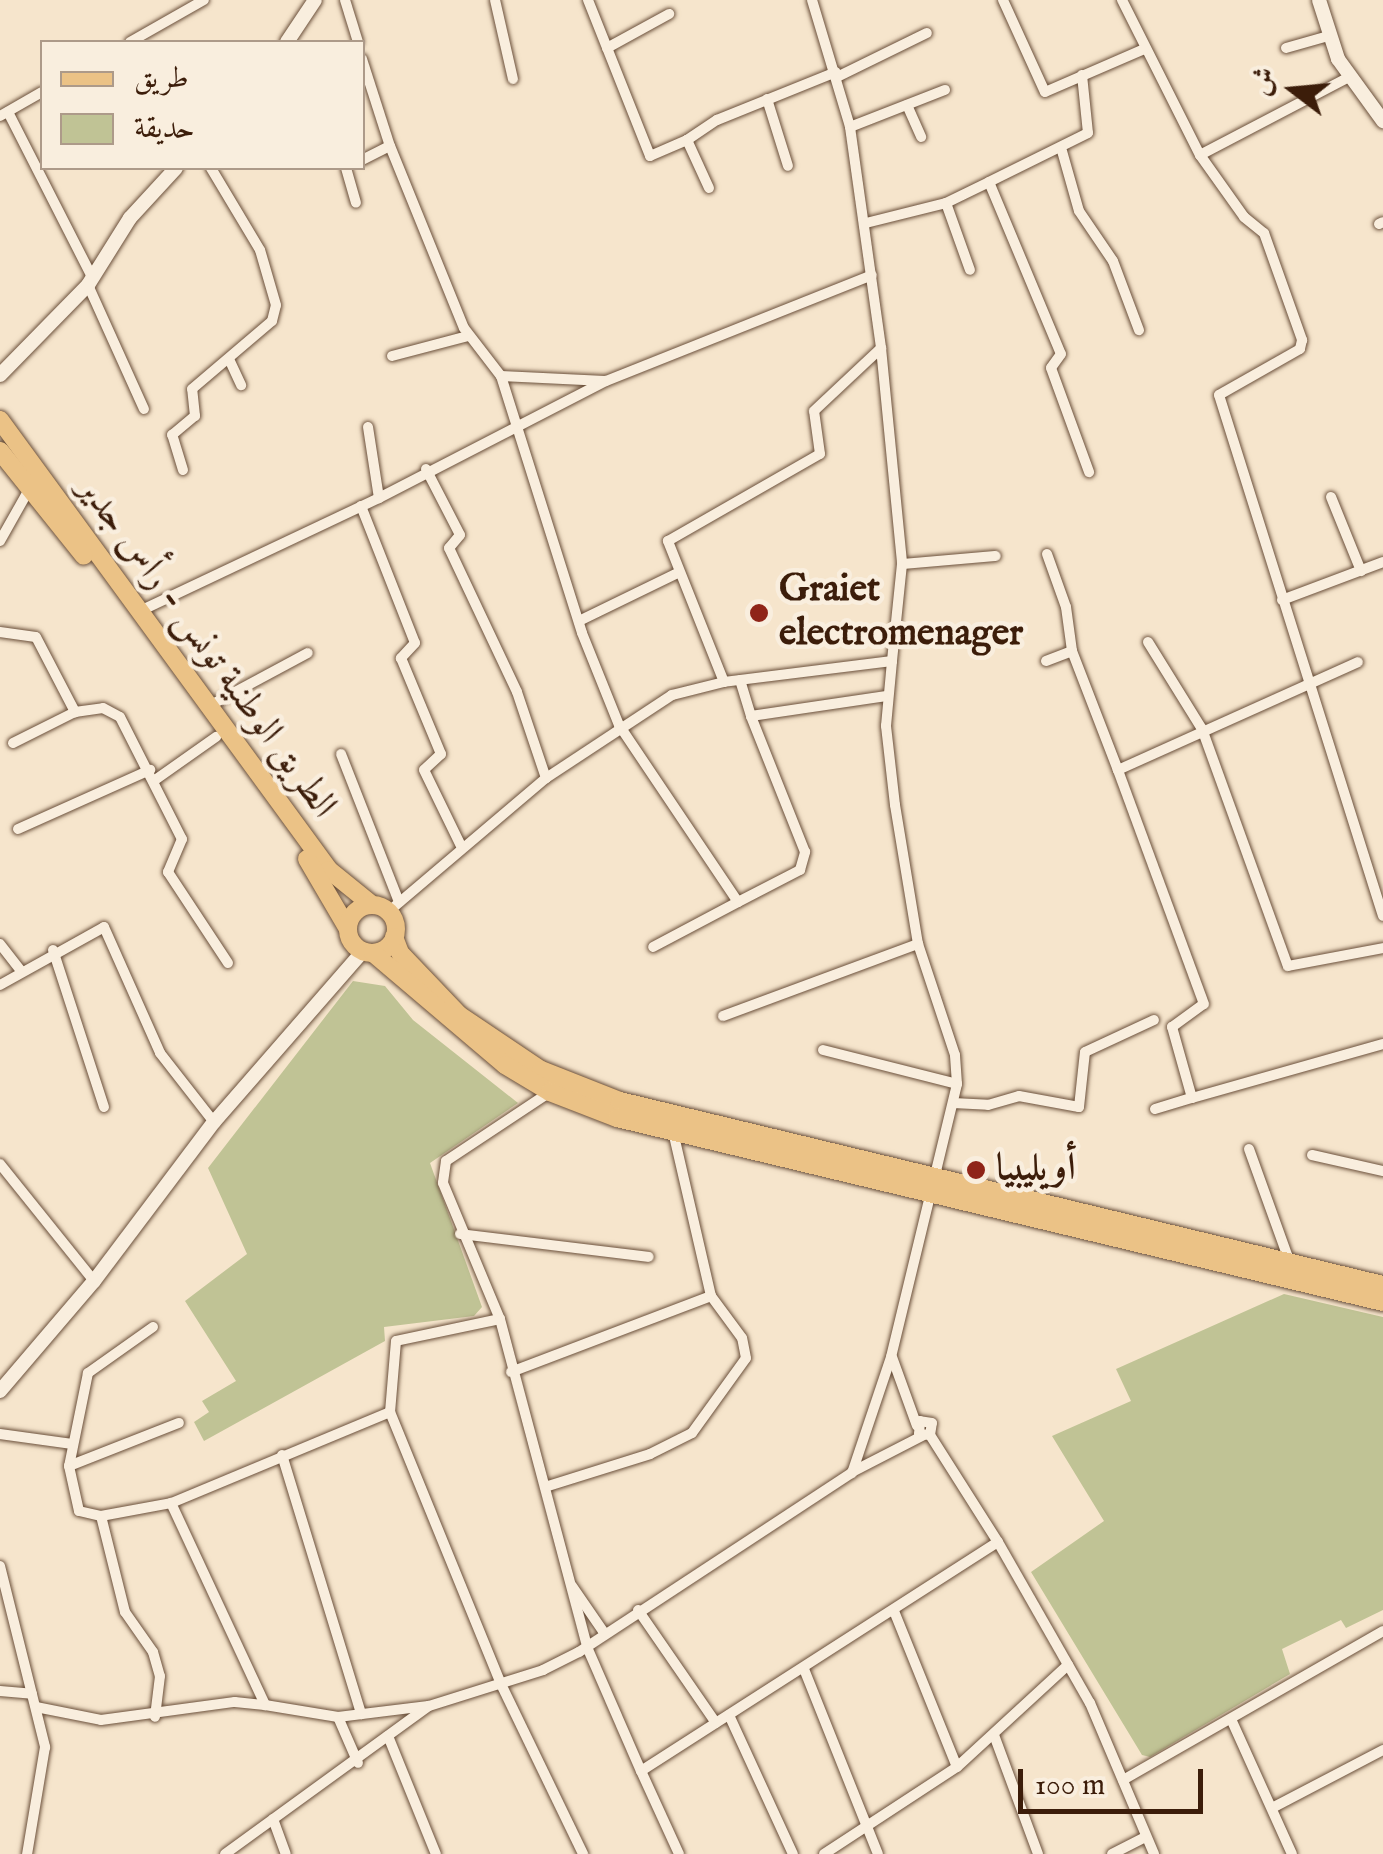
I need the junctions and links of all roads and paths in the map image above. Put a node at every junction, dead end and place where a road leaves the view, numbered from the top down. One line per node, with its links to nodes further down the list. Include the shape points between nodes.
1 (204, 0): 13 (street)
2 (315, 0): 14 (street)
3 (345, 0): 15 (street)
4 (495, 0): 23 (street)
5 (588, 0): 16 (street)
6 (812, 0): 20 (street)
7 (1003, 0): 21 (street, via 1044,92)
8 (1122, 0): 18 (street)
9 (1319, 0): 12 (street)
10 (669, 14): 16 (street)
11 (926, 32): 20 (street)
12 (1328, 36): 17 (street); 22 (street)
13 (134, 40)
14 (288, 40)
15 (357, 40)
16 (608, 48): 32 (street, via 650,156)
17 (1286, 48)
18 (1142, 50): 21 (street); 35 (street)
19 (365, 68): 33 (street)
20 (836, 74): 26 (street); 30 (street)
21 (1082, 76): 34 (street, via 1091,128)
22 (1349, 77): 29 (street); 35 (street)
23 (513, 79)
24 (945, 90): 27 (street)
25 (40, 93): 28 (street)
26 (767, 99): 32 (street); 37 (street)
27 (907, 105): 30 (street); 31 (street)
28 (4, 114): 48 (street)
29 (1383, 121)
30 (850, 127): 45 (street)
31 (920, 137)
32 (686, 140): 42 (street)
33 (390, 146): 36 (street); 50 (street)
34 (1062, 151): 41 (street); 49 (street, via 1079,210 1113,261)
35 (1200, 155): 77 (street, via 1244,217 1264,233 1302,340 1300,348 1219,395)
36 (365, 158)
37 (788, 166)
38 (174, 170): 48 (street, via 130,218)
39 (213, 170): 53 (street, via 260,250 276,305 272,322)
40 (347, 170): 44 (street)
41 (988, 182): 43 (street); 65 (street, via 1061,354 1051,368)
42 (709, 188)
43 (946, 202): 45 (street); 46 (street)
44 (356, 203)
45 (866, 223): 47 (street)
46 (970, 270)
47 (872, 275): 51 (street); 56 (street)
48 (90, 282): 54 (street); 58 (street)
49 (1139, 330)
50 (468, 336): 52 (street); 55 (street)
51 (881, 348): 74 (street); 76 (street, via 814,411 820,454 668,541)
52 (392, 356)
53 (229, 359): 57 (street); 64 (street, via 192,389 195,416 172,435)
54 (0, 375)
55 (500, 376): 56 (street); 60 (street)
56 (606, 381): 60 (street)
57 (241, 385)
58 (144, 409)
59 (0, 420): 78 (main road, الطريق الوطنية تونس - رأس جدير)
60 (517, 422): 63 (street); 79 (street)
61 (368, 428): 68 (street)
62 (0, 451): 66 (main road, الطريق الوطنية تونس - رأس جدير)
63 (426, 469): 68 (street); 101 (street, via 460,535 449,548 517,692)
64 (183, 470)
65 (1089, 472)
66 (31, 486): 70 (street); 96 (main road, الطريق الوطنية تونس - رأس جدير)
67 (1332, 496): 75 (street)
68 (379, 498): 69 (street)
69 (361, 506): 78 (street); 103 (street, via 415,644 401,658 442,754 424,770)
70 (0, 542)
71 (1047, 554): 82 (street, via 1066,607)
72 (996, 556): 74 (street)
73 (1383, 562): 75 (street)
74 (902, 564): 85 (street)
75 (1361, 571): 77 (street)
76 (678, 573): 79 (street); 88 (street)
77 (1282, 600): 89 (street)
78 (140, 611): 91 (main road, الطريق الوطنية تونس - رأس جدير)
79 (581, 620): 94 (street)
80 (0, 632): 92 (street, via 36,637)
81 (1148, 642): 95 (street)
82 (1072, 651): 84 (street); 99 (street)
83 (308, 653): 91 (street)
84 (1046, 660)
85 (892, 661): 87 (street); 90 (street)
86 (1358, 662): 89 (street)
87 (740, 680): 88 (street); 93 (street)
88 (724, 682): 94 (street, via 672,695)
89 (1308, 684): 95 (street); 104 (street)
90 (887, 696): 93 (street); 111 (street, via 888,753)
91 (208, 707): 106 (main road, الطريق الوطنية تونس - رأس جدير, via 329,870)
92 (75, 712): 97 (street); 100 (street, via 115,712)
93 (752, 716): 105 (street, via 806,852 800,870)
94 (620, 725): 101 (street); 105 (street)
95 (1202, 729): 99 (street); 113 (street, via 1288,966)
96 (216, 737): 100 (street); 108 (main road, الطريق الوطنية تونس - رأس جدير, via 289,832)
97 (13, 743)
98 (341, 754): 106 (street)
99 (1118, 770): 125 (street, via 1204,1004 1172,1027)
100 (153, 775): 102 (street); 116 (street, via 183,844 168,861 168,872)
101 (546, 778): 103 (street)
102 (18, 829)
103 (462, 848): 106 (street)
104 (1380, 890): 107 (street)
105 (738, 902): 112 (street)
106 (386, 906): 108 (main road, via 352,915); 109 (main road)
107 (1383, 916)
108 (348, 930): 115 (main road, الطريق الوطنية تونس - رأس جدير)
109 (394, 938): 115 (main road); 135 (main road, via 459,1015 542,1070 677,1118)
110 (0, 944): 117 (street)
111 (918, 944): 119 (street); 123 (street, via 956,1055)
112 (653, 946)
113 (1383, 948)
114 (53, 950): 117 (street); 127 (street); 129 (street, via 105,928 160,1053)
115 (368, 952): 124 (main road, via 455,1028); 129 (street)
116 (228, 963)
117 (20, 970): 118 (street)
118 (0, 985)
119 (723, 1016)
120 (1154, 1020): 126 (street, via 1085,1052 1079,1107 1019,1096 988,1105)
121 (1383, 1044): 125 (street)
122 (823, 1050): 123 (street)
123 (957, 1084): 126 (street)
124 (550, 1092): 130 (main road); 136 (street, via 446,1162 442,1182)
125 (1192, 1098): 128 (street)
126 (953, 1102): 135 (street)
127 (104, 1106)
128 (1155, 1109)
129 (214, 1122): 139 (street)
130 (673, 1132): 135 (main road); 141 (street)
131 (1249, 1149): 138 (street)
132 (1312, 1155): 134 (street)
133 (0, 1164): 139 (street)
134 (1383, 1171)
135 (929, 1186): 138 (main road); 142 (main road); 145 (street)
136 (460, 1234): 137 (street); 143 (street)
137 (649, 1257)
138 (1290, 1264): 140 (main road)
139 (94, 1280): 147 (street)
140 (1383, 1285)
141 (710, 1296): 146 (street); 156 (street, via 742,1338 746,1358 692,1433 650,1454)
142 (1383, 1302)
143 (500, 1319): 146 (street); 148 (street, via 396,1340)
144 (153, 1327): 152 (street, via 95,1363)
145 (891, 1356): 150 (street); 155 (street)
146 (511, 1372): 156 (street)
147 (0, 1391)
148 (390, 1412): 153 (street); 169 (street)
149 (180, 1424): 154 (street)
150 (922, 1429): 155 (street); 159 (street)
151 (0, 1434): 152 (street)
152 (72, 1444): 154 (street)
153 (282, 1454): 157 (street); 175 (street)
154 (69, 1466): 158 (street, via 79,1511)
155 (852, 1472): 162 (street)
156 (545, 1487): 161 (street)
157 (171, 1503): 158 (street); 172 (street)
158 (101, 1516): 177 (street, via 125,1612 153,1652 160,1676)
159 (998, 1542): 163 (street); 167 (street)
160 (0, 1566): 171 (street)
161 (566, 1577): 165 (street); 166 (street)
162 (638, 1610): 165 (street); 180 (street)
163 (894, 1611): 168 (street); 185 (street)
164 (1383, 1632): 179 (street)
165 (605, 1634): 166 (street)
166 (587, 1647): 169 (street); 186 (street)
167 (1068, 1665): 181 (street); 187 (street)
168 (804, 1669): 176 (street); 190 (street)
169 (500, 1682): 173 (street); 196 (street)
170 (0, 1692): 171 (street)
171 (32, 1694): 174 (street)
172 (265, 1706): 177 (street, via 235,1702); 178 (street)
173 (429, 1706): 175 (street); 182 (street)
174 (36, 1707): 177 (street, via 78,1718); 192 (street, via 44,1747)
175 (361, 1714): 178 (street)
176 (729, 1715): 180 (street); 198 (street)
177 (155, 1717)
178 (338, 1717): 184 (street)
179 (1231, 1720): 187 (street); 188 (street)
180 (716, 1723): 186 (street)
181 (994, 1735): 185 (street); 201 (street)
182 (388, 1736): 184 (street); 195 (street)
183 (1383, 1750): 188 (street)
184 (358, 1763): 189 (street)
185 (958, 1766): 190 (street)
186 (641, 1771): 197 (street)
187 (1123, 1780): 191 (street)
188 (1272, 1808): 204 (street)
189 (273, 1818): 193 (street); 194 (street)
190 (866, 1824): 199 (street); 200 (street)
191 (1146, 1837): 202 (street); 203 (street)
192 (26, 1854)
193 (225, 1854)
194 (286, 1854)
195 (436, 1854)
196 (582, 1854)
197 (679, 1854)
198 (793, 1854)
199 (824, 1854)
200 (878, 1854)
201 (1038, 1854)
202 (1112, 1854)
203 (1154, 1854)
204 (1292, 1854)

